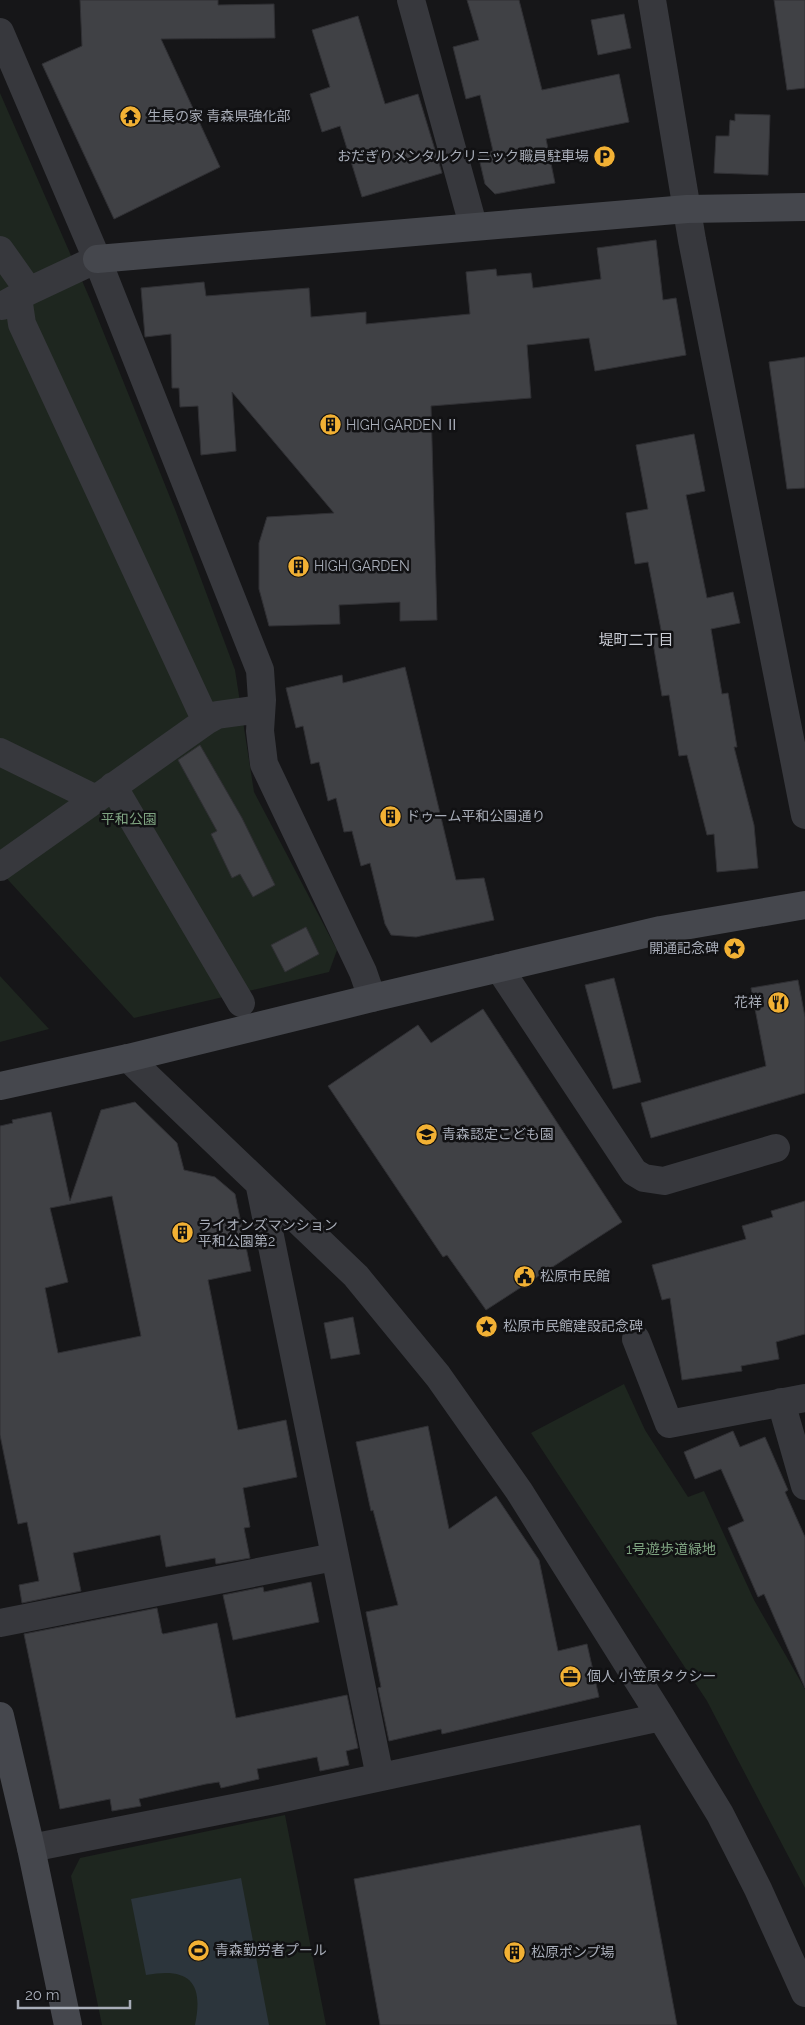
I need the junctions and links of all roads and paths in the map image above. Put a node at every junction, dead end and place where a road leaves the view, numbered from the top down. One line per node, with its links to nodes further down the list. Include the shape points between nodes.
1 (411, 0): 6 (street)
2 (652, 0): 5 (street)
3 (0, 32): 8 (street)
4 (805, 207): 5 (street)
5 (686, 209): 6 (street); 14 (street)
6 (473, 226): 8 (street)
7 (0, 250): 9 (street)
8 (96, 258): 9 (street); 10 (street, via 260,670)
9 (16, 298): 11 (street, via 22,324)
10 (262, 709): 11 (street, via 217,715); 18 (street, via 260,731 264,764 364,972)
11 (206, 720): 13 (street)
12 (0, 752): 13 (street)
13 (104, 792): 15 (street); 19 (street)
14 (805, 815)
15 (0, 867)
16 (805, 905): 17 (street, via 661,930)
17 (500, 968): 18 (street); 22 (street, via 634,1172 644,1178 664,1181)
18 (372, 998): 20 (street)
19 (241, 1003)
20 (128, 1058): 21 (street); 23 (street)
21 (0, 1086)
22 (776, 1148)
23 (260, 1187): 27 (street); 30 (street, via 356,1276 438,1376 519,1491)
24 (636, 1339): 25 (street, via 669,1424)
25 (793, 1400): 26 (street)
26 (805, 1486)
27 (334, 1557): 28 (street); 31 (street)
28 (0, 1623)
29 (0, 1716): 32 (street)
30 (662, 1717): 31 (street); 34 (street, via 720,1814)
31 (380, 1778): 33 (street)
32 (7, 1782): 33 (street)
33 (31, 1848): 35 (street)
34 (805, 1993)
35 (68, 2025)

